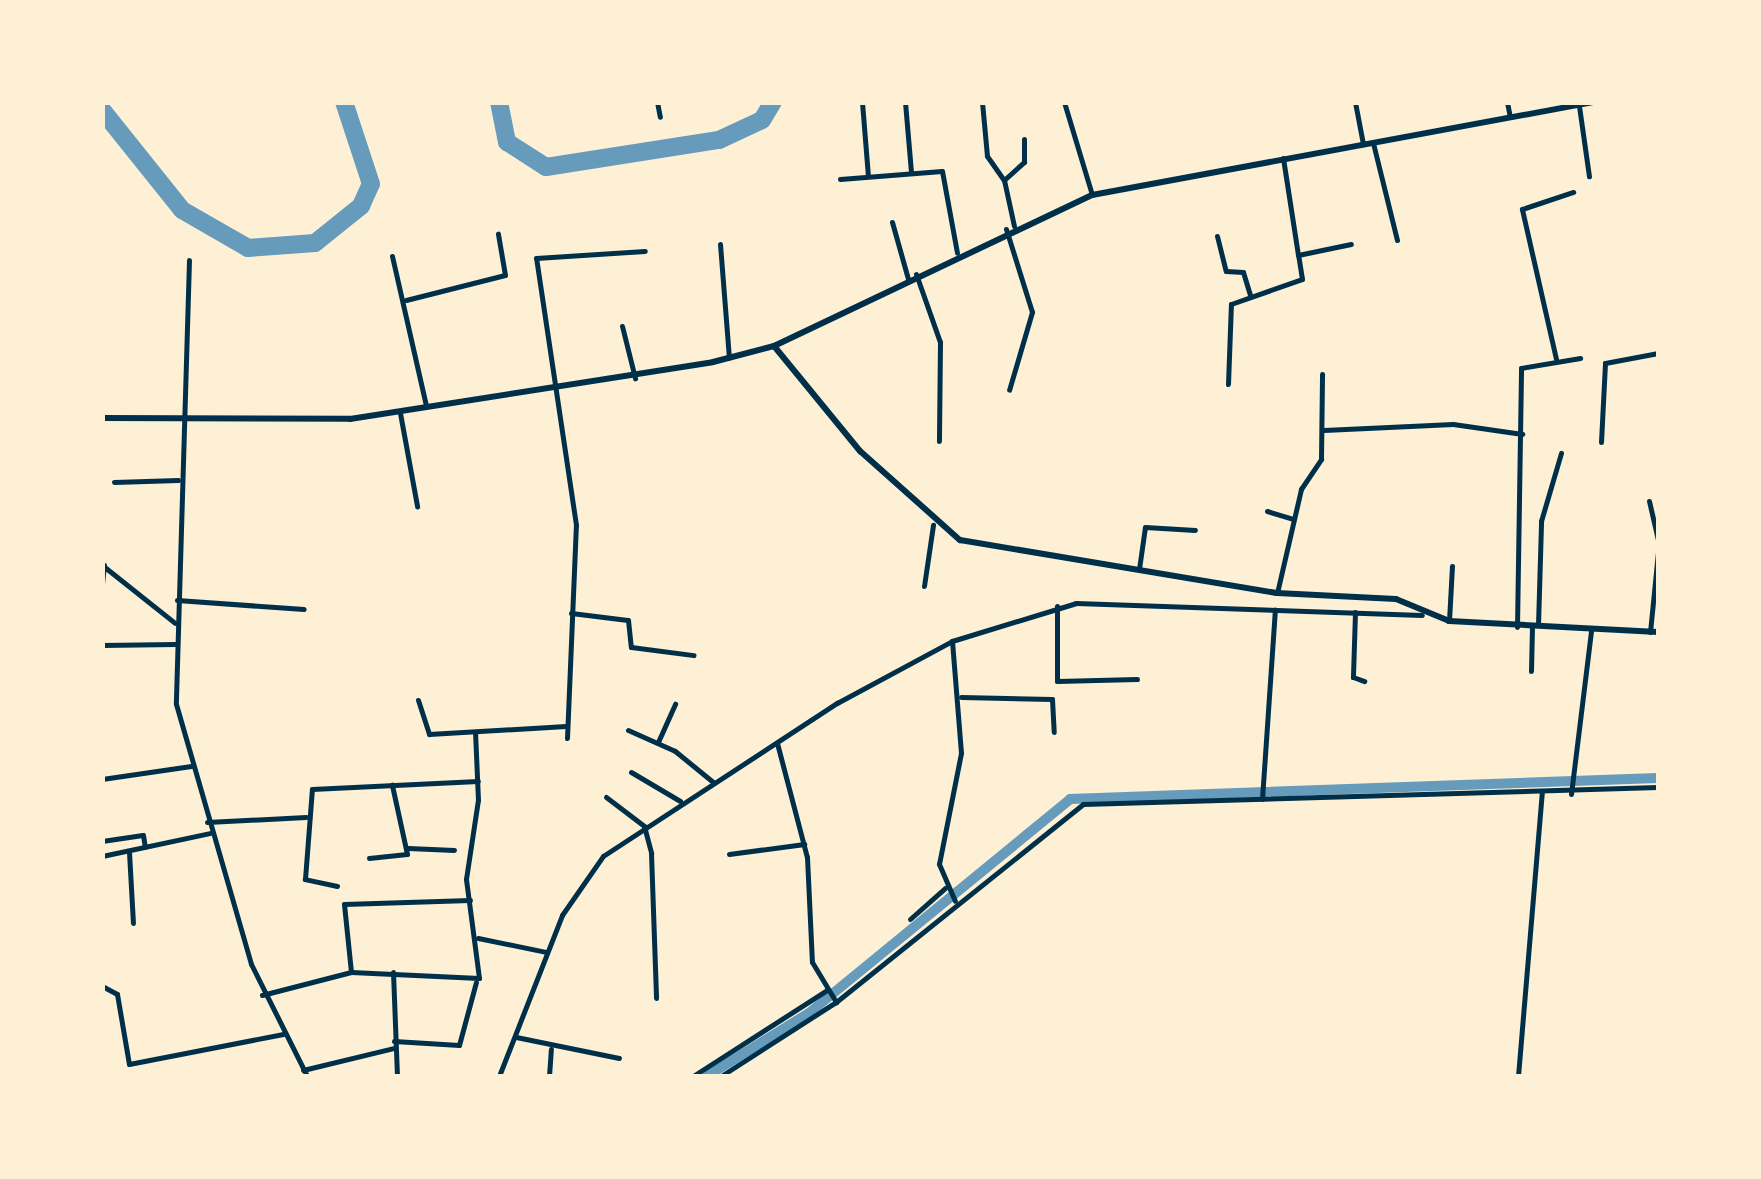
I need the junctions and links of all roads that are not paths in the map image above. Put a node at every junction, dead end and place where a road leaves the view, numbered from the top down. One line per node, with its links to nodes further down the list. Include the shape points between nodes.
1 (657, 102): 10 (street)
2 (862, 102): 17 (street)
3 (905, 102): 16 (street)
4 (982, 102): 20 (street, via 987,156)
5 (1064, 102): 22 (street)
6 (1356, 102): 14 (street)
7 (1507, 102): 11 (street)
8 (1594, 102): 9 (main road)
9 (1579, 106): 11 (main road); 18 (street)
10 (660, 117)
11 (1510, 117): 13 (main road)
12 (1024, 139): 20 (street, via 1024,162)
13 (1373, 143): 14 (main road); 27 (street)
14 (1364, 145): 15 (main road)
15 (1283, 158): 22 (main road); 32 (street)
16 (911, 172): 17 (street); 31 (street, via 944,174)
17 (868, 176): 19 (street)
18 (1588, 176)
19 (840, 179)
20 (1004, 180): 24 (street)
21 (1573, 192): 43 (street, via 1522,209)
22 (1092, 196): 24 (main road)
23 (892, 222): 35 (street)
24 (1010, 227): 31 (main road); 48 (street, via 1032,312)
25 (498, 234): 37 (street, via 505,275)
26 (1217, 236): 36 (street, via 1226,271 1243,272)
27 (1397, 240)
28 (720, 244): 41 (street)
29 (1351, 244): 32 (street)
30 (645, 251): 47 (street, via 536,258)
31 (957, 253): 35 (main road)
32 (1298, 255): 36 (street, via 1302,279)
33 (392, 256): 37 (street)
34 (189, 260): 52 (street)
35 (912, 277): 39 (main road); 55 (street, via 940,342)
36 (1250, 295): 46 (street, via 1231,304)
37 (406, 300): 49 (street)
38 (622, 326): 45 (street)
39 (774, 346): 41 (main road); 64 (main road)
40 (1658, 353): 56 (street, via 1604,363)
41 (730, 358): 45 (main road)
42 (1580, 358): 43 (street)
43 (1556, 359): 54 (street, via 1521,368)
44 (1322, 374): 53 (street)
45 (635, 378): 47 (main road)
46 (1228, 384)
47 (557, 390): 49 (main road); 78 (street, via 576,525)
48 (1010, 390)
49 (427, 409): 50 (main road)
50 (400, 413): 52 (main road); 61 (street)
51 (102, 418): 52 (main road)
52 (178, 422): 58 (street)
53 (1324, 430): 54 (street, via 1453,424); 63 (street)
54 (1522, 434): 83 (street)
55 (939, 440)
56 (1601, 442)
57 (1561, 453): 84 (street, via 1540,521)
58 (178, 480): 59 (street); 74 (street)
59 (114, 482)
60 (1649, 502): 66 (street)
61 (417, 506)
62 (1267, 511): 63 (street)
63 (1293, 519): 73 (street)
64 (933, 525): 70 (main road, via 966,542); 72 (street)
65 (1195, 530): 70 (street, via 1145,527)
66 (1658, 540)
67 (1658, 552): 86 (street)
68 (103, 565): 71 (street); 82 (street)
69 (1452, 566): 81 (street)
70 (1139, 569): 73 (main road)
71 (102, 584)
72 (924, 586)
73 (1277, 593): 80 (main road, via 1396,600)
74 (176, 600): 76 (street); 82 (street)
75 (1057, 606): 77 (street); 87 (street); 92 (street, via 1056,681)
76 (304, 608)
77 (1275, 609): 79 (street); 114 (street)
78 (571, 612): 90 (street, via 627,620 630,646); 97 (street)
79 (1355, 612): 80 (street); 93 (street, via 1353,677)
80 (1422, 615): 81 (main road)
81 (1450, 620): 83 (main road)
82 (175, 623): 88 (street)
83 (1517, 627): 84 (main road)
84 (1535, 628): 85 (main road); 91 (street)
85 (1591, 630): 86 (main road); 111 (street)
86 (1654, 632)
87 (952, 641): 94 (street); 103 (street)
88 (175, 644): 89 (street); 104 (street)
89 (103, 645)
90 (693, 656)
91 (1531, 671)
92 (1138, 679)
93 (1364, 681)
94 (961, 698): 100 (street, via 1052,700); 130 (street, via 961,753 939,864)
95 (418, 700): 99 (street, via 425,732)
96 (675, 704): 102 (street)
97 (566, 726): 99 (street); 101 (street)
98 (628, 730): 102 (street)
99 (475, 732): 107 (street)
100 (1054, 732)
101 (567, 738)
102 (658, 742): 108 (street)
103 (776, 742): 108 (street); 121 (street)
104 (191, 766): 106 (street); 117 (street)
105 (632, 772): 115 (street)
106 (102, 778)
107 (478, 781): 109 (street); 131 (street)
108 (712, 782): 115 (street)
109 (392, 784): 116 (street, via 314,788); 123 (street)
110 (1658, 787): 111 (street)
111 (1571, 791): 112 (street)
112 (1542, 793): 114 (street); 156 (street)
113 (606, 797): 118 (street)
114 (1262, 797): 132 (street, via 1082,804)
115 (681, 802): 118 (street)
116 (306, 817): 117 (street); 129 (street, via 306,882)
117 (207, 822): 119 (street)
118 (644, 826): 136 (street, via 592,867); 143 (street, via 658,900)
119 (210, 833): 122 (street); 141 (street)
120 (102, 841): 122 (street, via 143,835)
121 (804, 844): 126 (street); 142 (street, via 812,962)
122 (145, 848): 125 (street)
123 (408, 848): 124 (street); 128 (street, via 401,859)
124 (454, 850)
125 (129, 852): 127 (street); 134 (street)
126 (730, 854)
127 (102, 856)
128 (368, 858)
129 (337, 886)
130 (946, 889): 132 (street); 133 (street)
131 (470, 900): 135 (street); 137 (street, via 342,905)
132 (954, 900): 142 (street)
133 (910, 919)
134 (132, 923)
135 (478, 938): 136 (street); 139 (street)
136 (546, 952): 145 (street)
137 (351, 972): 138 (street); 141 (street)
138 (393, 972): 139 (street); 146 (street)
139 (476, 982): 146 (street, via 459,1046)
140 (102, 986): 144 (street, via 116,994 129,1064)
141 (262, 995): 144 (street)
142 (831, 995): 149 (street); 155 (street)
143 (656, 998)
144 (283, 1034): 150 (street)
145 (516, 1037): 147 (street); 152 (street)
146 (394, 1045): 150 (street); 151 (street)
147 (551, 1048): 148 (street); 153 (street)
148 (619, 1058)
149 (712, 1066): 154 (street); 155 (street)
150 (305, 1073)
151 (397, 1076)
152 (500, 1076)
153 (550, 1076)
154 (693, 1076)
155 (718, 1076)
156 (1518, 1076)

